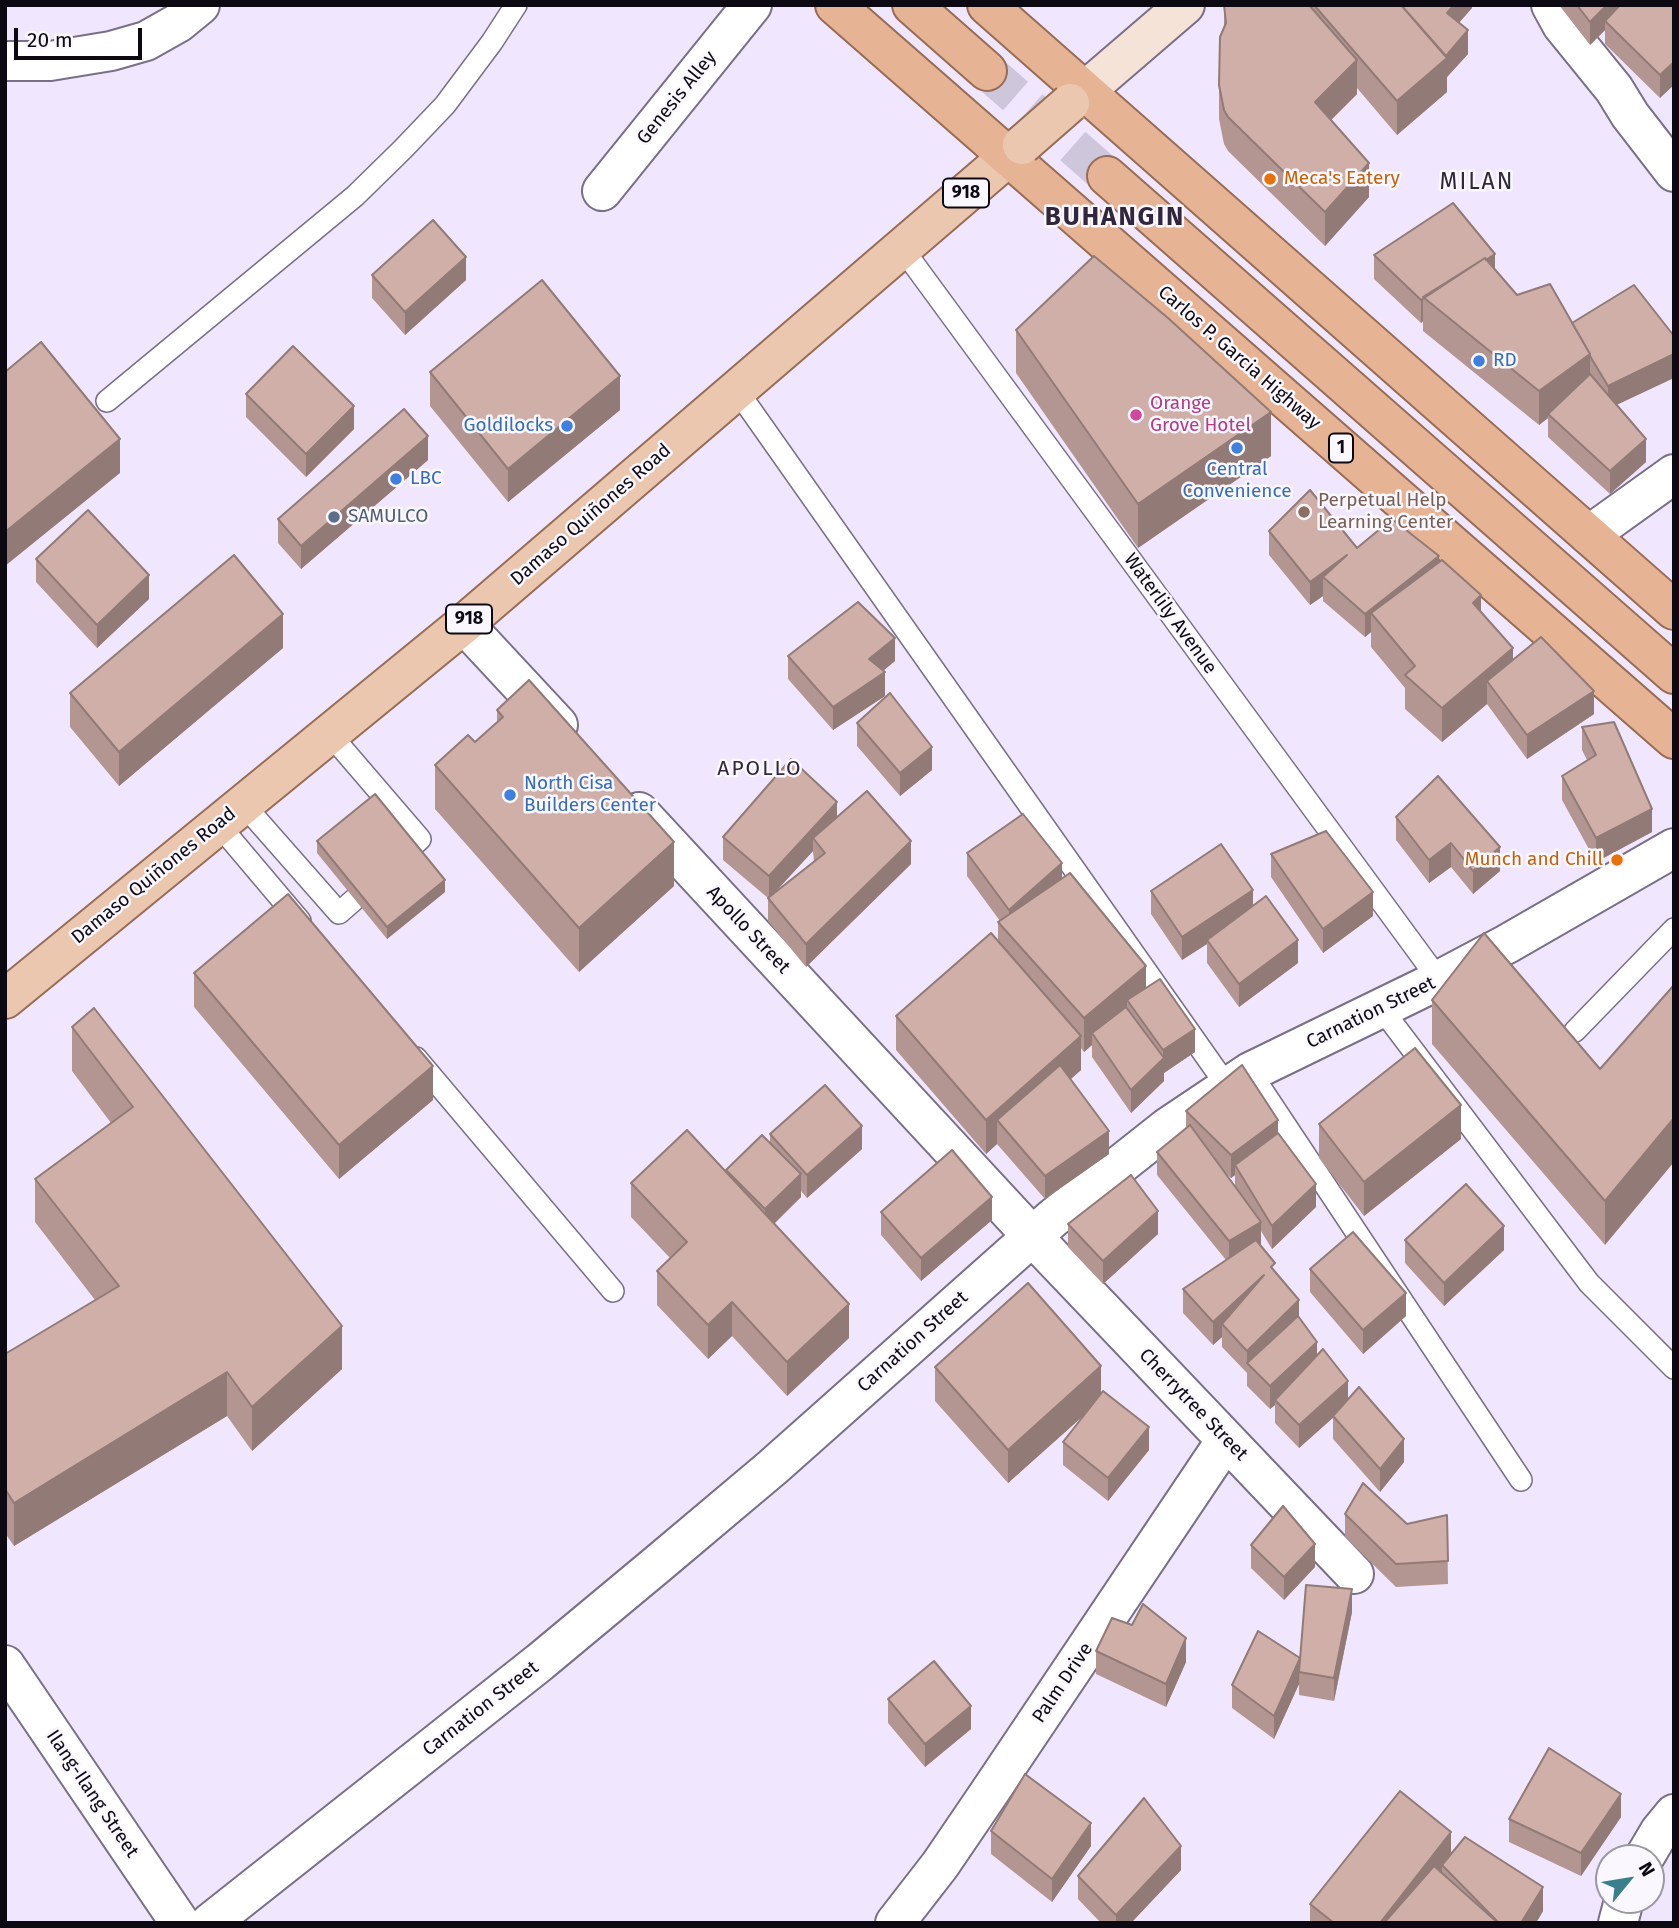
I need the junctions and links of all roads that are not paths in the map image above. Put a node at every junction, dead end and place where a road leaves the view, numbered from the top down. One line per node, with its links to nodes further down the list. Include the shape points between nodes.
1 (200, 5): 9 (street, via 145,41 111,51 50,61)
2 (516, 5): 18 (lane, via 445,105 355,196)
3 (752, 5): 15 (street, Genesis Alley)
4 (835, 5): 12 (highway, Carlos P. Garcia Highway / 1)
5 (912, 5): 10 (highway)
6 (987, 5): 11 (highway)
7 (1185, 5): 11 (main road)
8 (1551, 5): 13 (street)
9 (5, 61)
10 (987, 71)
11 (1077, 97): 12 (main road, 918, bridge); 20 (highway)
12 (1015, 151): 16 (main road, Damaso Quiñones Road / 918); 25 (highway, Carlos P. Garcia Highway / 1)
13 (1674, 172)
14 (1107, 176): 23 (highway)
15 (601, 191)
16 (902, 248): 17 (main road, Damaso Quiñones Road / 918); 34 (lane, Waterlily Avenue)
17 (736, 389): 22 (main road, Damaso Quiñones Road / 918); 39 (lane)
18 (107, 401)
19 (1674, 474): 20 (street)
20 (1589, 535): 21 (highway)
21 (1674, 610)
22 (464, 624): 24 (main road, Damaso Quiñones Road / 918); 26 (street)
23 (1674, 674)
24 (329, 733): 28 (main road, Damaso Quiñones Road / 918); 30 (lane, via 420,839)
25 (1674, 738)
26 (578, 746)
27 (615, 787): 40 (street, Apollo Street)
28 (231, 814): 31 (lane, via 339,913); 33 (lane); 35 (main road, Damaso Quiñones Road / 918)
29 (1674, 848): 34 (street, Carnation Street)
30 (409, 849)
31 (355, 899)
32 (1674, 929): 37 (lane)
33 (317, 941)
34 (1439, 980): 36 (street, Carnation Street)
35 (5, 999)
36 (1381, 1008): 39 (street, Carnation Street); 42 (lane, via 1589,1283)
37 (1575, 1031)
38 (407, 1047): 41 (lane)
39 (1238, 1079): 40 (street, Carnation Street, via 1106,1174); 44 (lane)
40 (1032, 1236): 43 (street, Cherrytree Street); 50 (street, Carnation Street, via 659,1563)
41 (613, 1291)
42 (1674, 1368)
43 (1226, 1440): 45 (street, Cherrytree Street); 51 (street, Palm Drive, via 940,1865)
44 (1521, 1480)
45 (1354, 1574)
46 (5, 1665): 49 (street, Ilang-Ilang Street)
47 (1674, 1814): 48 (street)
48 (1652, 1844)
49 (180, 1923)
50 (210, 1923)
51 (895, 1923)

